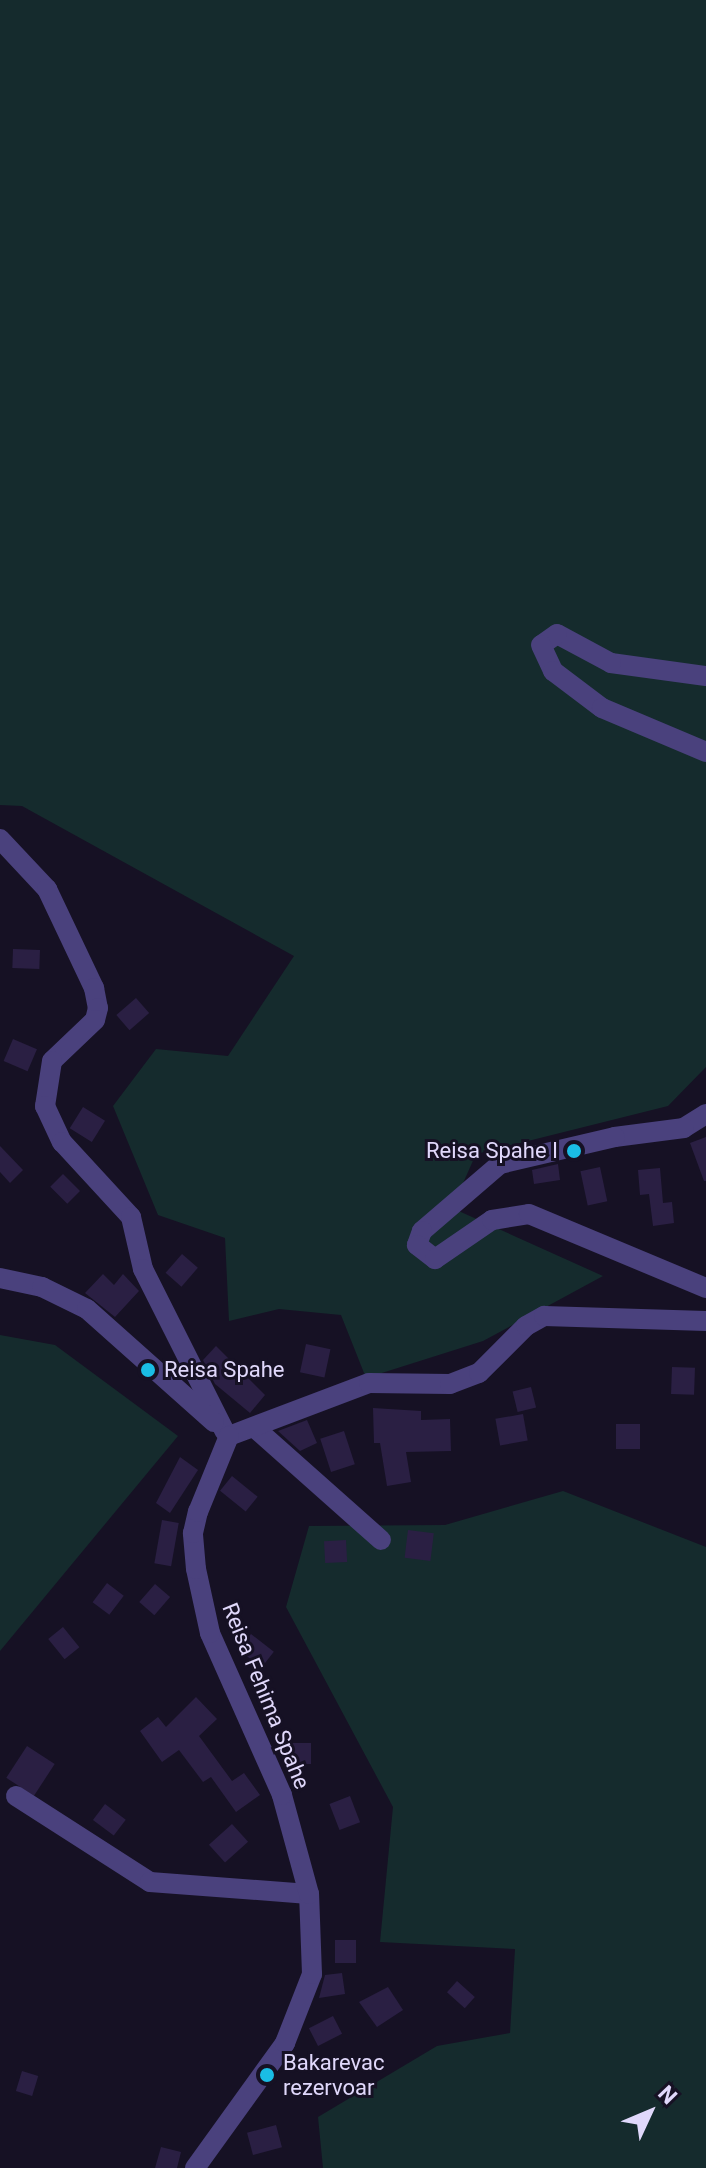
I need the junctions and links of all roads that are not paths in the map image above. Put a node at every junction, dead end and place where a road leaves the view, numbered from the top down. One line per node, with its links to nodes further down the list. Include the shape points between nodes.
1 (706, 676): 2 (street, via 611,663 557,634 541,645 553,671 602,708)
2 (706, 752)
3 (0, 839): 9 (street, via 47,889 94,988 98,1008 95,1020 52,1061 45,1106 62,1142 131,1217 143,1269)
4 (706, 1114): 6 (street, via 684,1128 615,1137 500,1164 422,1231 417,1245 435,1259 492,1220 529,1214)
5 (0, 1278): 9 (street, via 42,1287 87,1309)
6 (706, 1288)
7 (706, 1321): 8 (street, via 544,1316 526,1326 479,1373 450,1384 369,1383)
8 (256, 1429): 9 (street); 10 (street)
9 (227, 1434): 12 (street, Reisa Fehima Spahe, via 193,1533 202,1601 229,1680 282,1795)
10 (381, 1540)
11 (16, 1796): 12 (street, via 150,1882)
12 (309, 1894): 13 (street, Reisa Fehima Spahe, via 312,1974 302,2010 285,2043)
13 (195, 2168)

